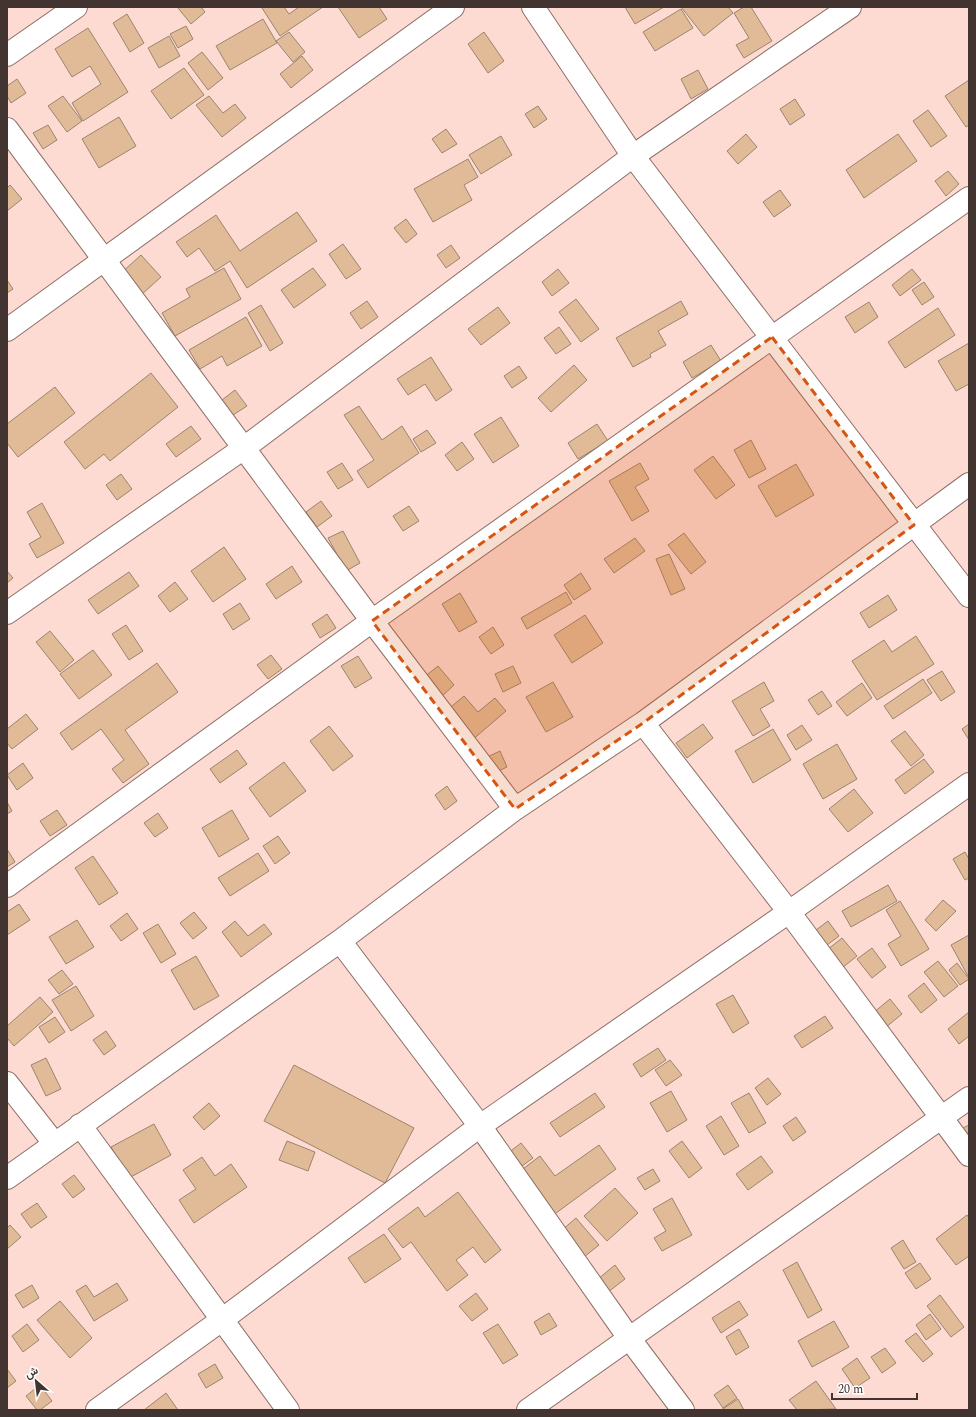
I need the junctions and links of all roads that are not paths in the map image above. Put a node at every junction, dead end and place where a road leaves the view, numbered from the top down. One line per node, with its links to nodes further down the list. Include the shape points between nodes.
1 (76, 7): 5 (street)
2 (453, 7): 9 (street)
3 (533, 7): 7 (street)
4 (850, 7): 7 (street)
5 (7, 55)
6 (7, 129): 9 (street)
7 (633, 156): 11 (street); 12 (street)
8 (969, 198): 11 (street)
9 (104, 259): 10 (street); 12 (street)
10 (7, 330)
11 (772, 337): 14 (street); 17 (street)
12 (244, 448): 16 (street); 17 (street)
13 (969, 484): 14 (street)
14 (914, 525): 15 (street); 18 (street)
15 (969, 596)
16 (7, 613)
17 (372, 621): 20 (street); 21 (street)
18 (643, 723): 20 (street); 22 (street)
19 (969, 784): 22 (street)
20 (515, 809): 23 (street)
21 (7, 886)
22 (790, 912): 26 (street); 28 (street)
23 (340, 941): 27 (street); 28 (street)
24 (7, 1083): 29 (street)
25 (969, 1098): 26 (street)
26 (941, 1118): 30 (street); 33 (street)
27 (80, 1125): 29 (street); 32 (street)
28 (480, 1126): 32 (street); 33 (street)
29 (54, 1143): 31 (street)
30 (969, 1155)
31 (7, 1178)
32 (223, 1319): 34 (street); 35 (street)
33 (629, 1338): 36 (street); 37 (street)
34 (96, 1410)
35 (288, 1410)
36 (528, 1410)
37 (683, 1410)

